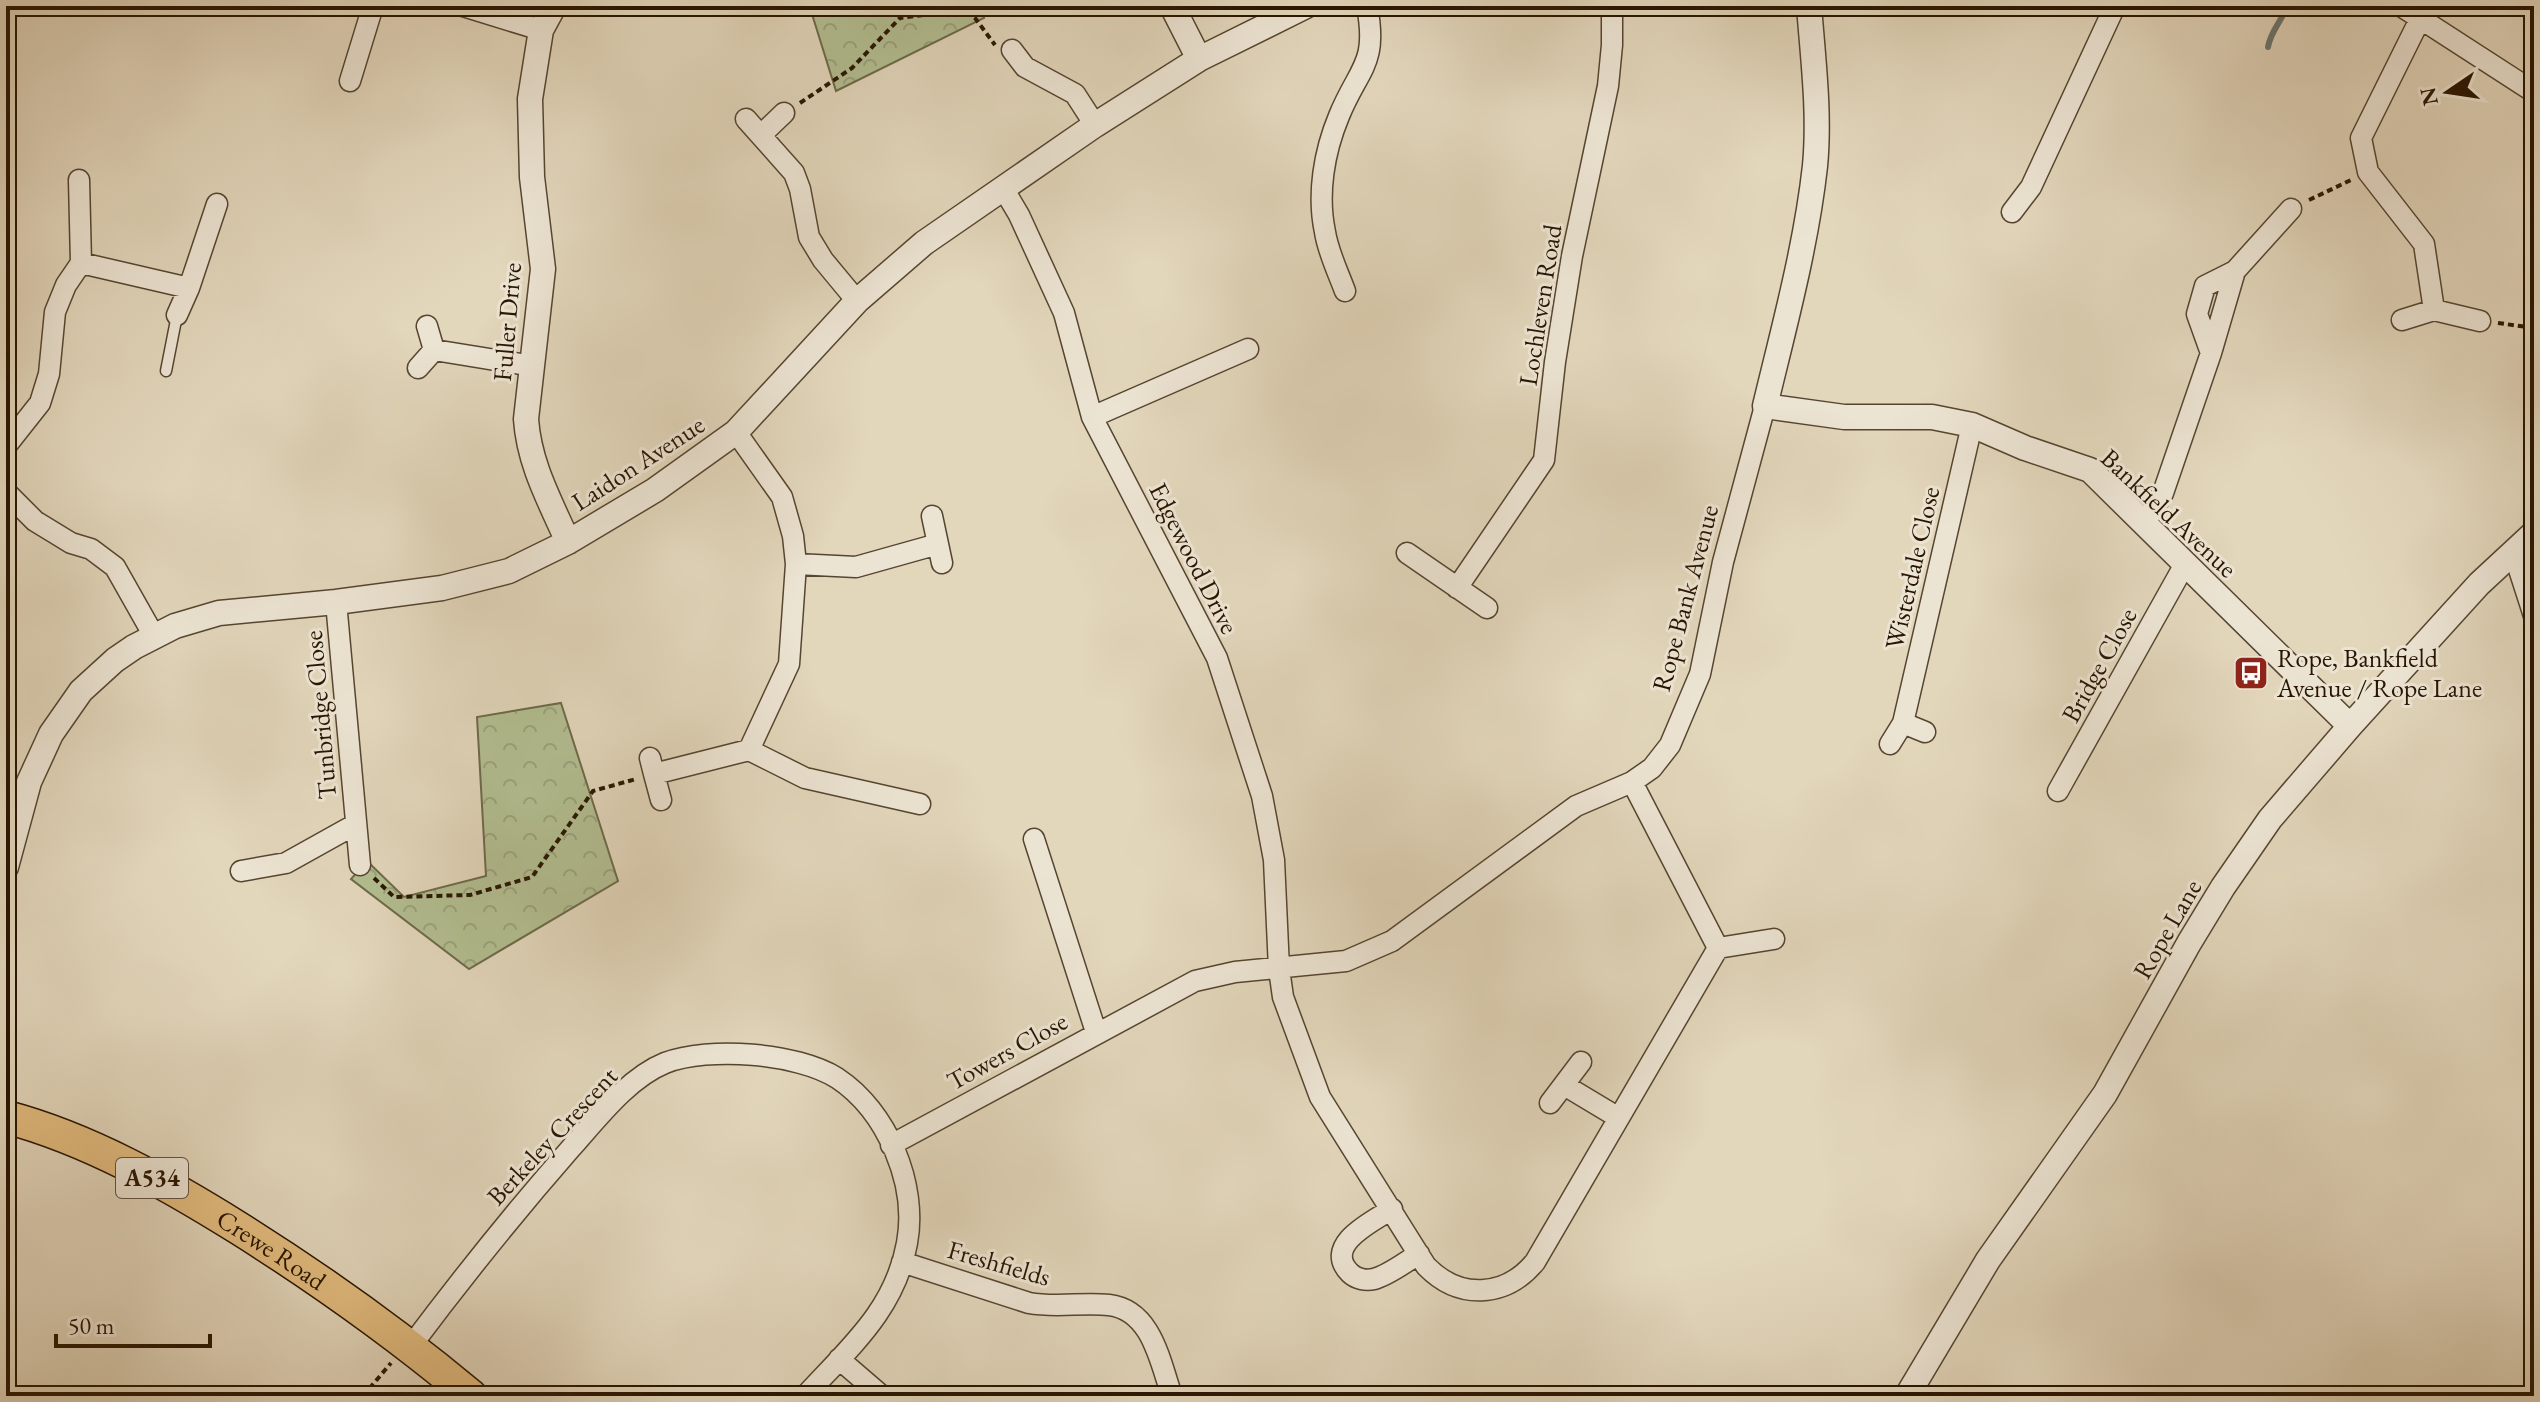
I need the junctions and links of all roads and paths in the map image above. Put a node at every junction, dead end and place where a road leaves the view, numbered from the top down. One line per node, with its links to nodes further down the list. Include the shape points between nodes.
1 (373, 6): 17 (street)
2 (463, 6): 14 (street)
3 (554, 6): 14 (street, Fuller Drive)
4 (896, 6): 13 (path)
5 (1172, 6): 16 (street)
6 (1306, 6): 16 (street, Laidon Avenue)
7 (1367, 6): 31 (street, via 1370,55 1340,113 1323,174 1325,235)
8 (1612, 6): 58 (street, Lochleven Road, via 1608,86 1572,256 1544,460)
9 (1809, 6): 44 (street, Rope Bank Avenue, via 1815,163 1805,235)
10 (2115, 6): 28 (street, via 2037,193)
11 (2401, 6): 12 (street)
12 (2421, 17): 18 (street); 23 (street, via 2361,138)
13 (900, 18): 15 (path, via 964,10 995,45); 19 (path, via 852,68)
14 (541, 30): 41 (street, Fuller Drive, via 530,99 543,269)
15 (1012, 50): 21 (street, via 1018,72 1075,94)
16 (1199, 59): 21 (street, Laidon Avenue)
17 (350, 81)
18 (2534, 92)
19 (784, 113): 22 (street)
20 (746, 119): 22 (street)
21 (1095, 125): 25 (street, Laidon Avenue)
22 (761, 135): 32 (street, via 794,173 815,249)
23 (2368, 172): 27 (path); 33 (street, via 2424,244)
24 (79, 180): 29 (street)
25 (1003, 188): 32 (street, Laidon Avenue, via 924,243); 45 (street, Edgewood Drive, via 1064,313)
26 (217, 204): 30 (street)
27 (2291, 209): 51 (street, via 2235,271 2163,493)
28 (2012, 212)
29 (81, 263): 30 (street); 48 (street, via 55,312 49,374 40,403)
30 (189, 288): 34 (street)
31 (1345, 291)
32 (857, 301): 47 (street, Laidon Avenue)
33 (2434, 310): 35 (street); 36 (street)
34 (177, 315): 43 (lane)
35 (2402, 320)
36 (2480, 321): 38 (path)
37 (427, 326): 40 (street)
38 (2534, 328)
39 (1248, 349): 45 (street)
40 (434, 350): 41 (street); 42 (street)
41 (533, 366): 53 (street, Fuller Drive, via 528,443)
42 (418, 368)
43 (166, 371)
44 (1765, 406): 46 (street, Bankfield Avenue, via 1844,417 1932,417); 69 (street, Rope Bank Avenue, via 1723,562 1700,674 1670,745)
45 (1092, 417): 80 (street, Edgewood Drive, via 1217,658 1262,796 1274,860)
46 (1972, 425): 51 (street, Bankfield Avenue, via 2090,470); 63 (street, Wisterdale Close)
47 (736, 432): 53 (street, Laidon Avenue, via 655,490); 56 (street, via 782,497)
48 (6, 446)
49 (6, 492): 62 (street, via 35,521 115,567)
50 (932, 516): 56 (street, via 940,553 856,567)
51 (2145, 523): 57 (street, Bankfield Avenue)
52 (2534, 533): 54 (street, Rope Lane)
53 (568, 542): 59 (street, Laidon Avenue, via 509,571 442,588)
54 (2513, 551): 61 (street); 64 (street, Rope Lane)
55 (1407, 553): 58 (street)
56 (796, 564): 67 (street, via 789,664)
57 (2185, 564): 64 (street, Bankfield Avenue); 70 (street, Bridge Close)
58 (1457, 588): 60 (street)
59 (336, 602): 62 (street, Laidon Avenue, via 219,613); 73 (street, Tunbridge Close)
60 (1487, 608)
61 (2534, 616)
62 (154, 636): 76 (street, Laidon Avenue, via 115,660 65,712 39,758)
63 (1903, 723): 65 (street); 66 (street, Wisterdale Close)
64 (2350, 726): 98 (street, Rope Lane, via 2270,819 2223,887 2105,1094 1988,1260)
65 (1925, 732)
66 (1890, 744)
67 (749, 750): 68 (street); 72 (street, via 805,778)
68 (652, 766): 71 (street); 75 (path, via 593,791 532,877 470,895 394,897)
69 (1632, 782): 79 (street); 80 (street, Rope Bank Avenue, via 1576,806 1392,941 1346,961)
70 (2058, 791)
71 (661, 800)
72 (920, 804)
73 (356, 824): 75 (street, Tunbridge Close); 77 (street, Tunbridge Close, via 286,863)
74 (1034, 839): 81 (street, Towers Close)
75 (360, 865)
76 (6, 867)
77 (241, 871)
78 (1774, 939): 79 (street)
79 (1718, 948): 86 (street, Edgewood Drive)
80 (1279, 969): 81 (street, Rope Bank Avenue, via 1195,981); 88 (street, Edgewood Drive, via 1283,997 1320,1097)
81 (1096, 1032): 87 (street, Towers Close)
82 (1581, 1062): 83 (street)
83 (1564, 1085): 84 (street); 86 (street)
84 (1550, 1103)
85 (6, 1117): 91 (main road, Crewe Road / A534, via 110,1156 189,1197)
86 (1619, 1118): 89 (street, Edgewood Drive, via 1535,1262 1519,1277 1486,1291 1460,1288 1436,1276)
87 (891, 1145): 90 (street, Berkeley Crescent, via 908,1208); 91 (street, Berkeley Crescent, via 867,1105 822,1071 739,1055 665,1063 624,1092 596,1121 513,1214)
88 (1392, 1209): 89 (street, Edgewood Drive); 89 (street, via 1350,1237 1343,1251 1346,1266 1356,1277 1372,1279)
89 (1419, 1254)
90 (902, 1262): 92 (street, Berkeley Crescent, via 882,1309); 97 (street, Freshfields, via 1029,1303 1125,1309 1151,1336)
91 (411, 1346): 93 (path); 94 (main road, Crewe Road / A534)
92 (839, 1359): 95 (street, Berkeley Crescent); 96 (street)
93 (363, 1396)
94 (471, 1396)
95 (805, 1396)
96 (882, 1396)
97 (1172, 1396)
98 (1907, 1396)

